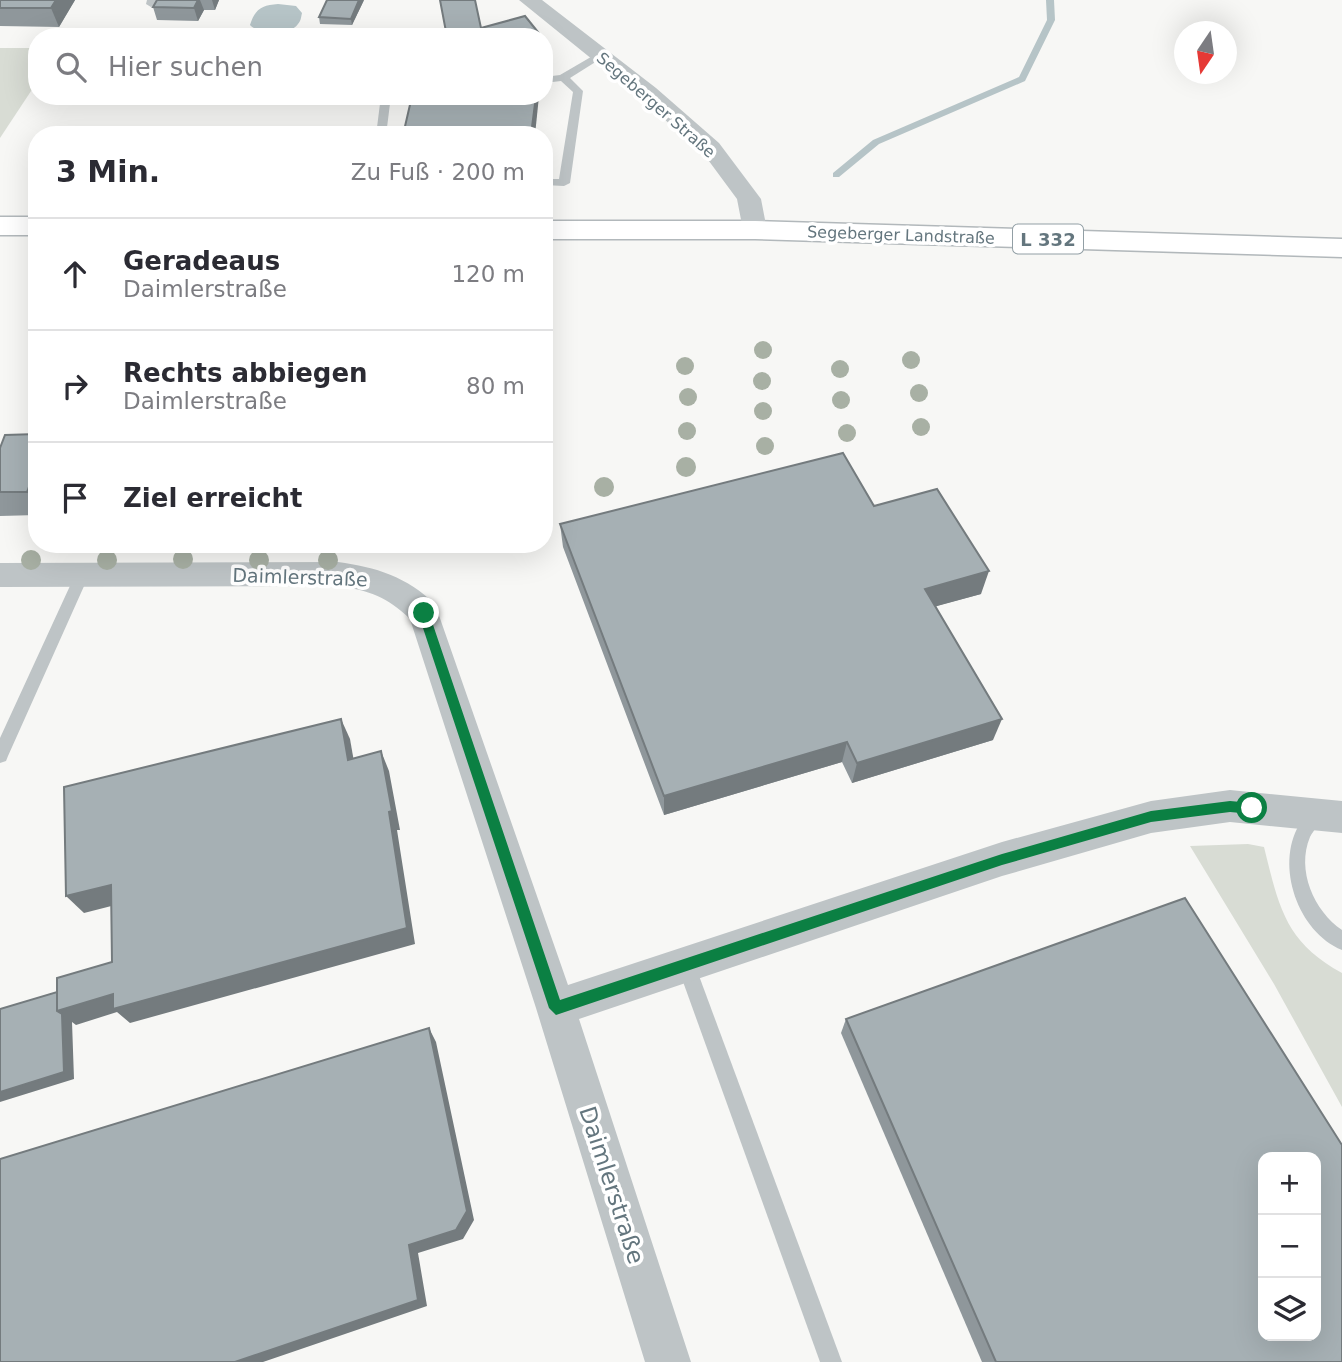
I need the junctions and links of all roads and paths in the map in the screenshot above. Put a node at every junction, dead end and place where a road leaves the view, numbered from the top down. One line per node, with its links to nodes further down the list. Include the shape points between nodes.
1 (530, 0): 2 (street, Segeberger Straße)
2 (600, 56): 3 (lane); 11 (street, Segeberger Straße, via 711,148 749,199)
3 (563, 78): 4 (lane); 7 (lane, via 578,91 564,183)
4 (553, 79)
5 (385, 105): 6 (lane)
6 (382, 126)
7 (553, 183)
8 (0, 226): 9 (main road)
9 (28, 226)
10 (553, 230): 11 (main road, Segeberger Landstraße / L 332)
11 (755, 230): 12 (main road, Segeberger Landstraße / L 332)
12 (1342, 248)
13 (0, 575): 14 (street, Daimlerstraße)
14 (82, 575): 15 (lane); 19 (street, Daimlerstraße, via 338,574 378,579 406,593 424,613)
15 (0, 756)
16 (1329, 815): 17 (lane, via 1302,837 1296,861 1300,888 1315,914); 18 (street, via 1230,806 1151,817 1002,859)
17 (1342, 941)
18 (687, 965): 19 (street); 21 (lane)
19 (556, 1008): 20 (street, Daimlerstraße)
20 (668, 1362)
21 (831, 1362)

